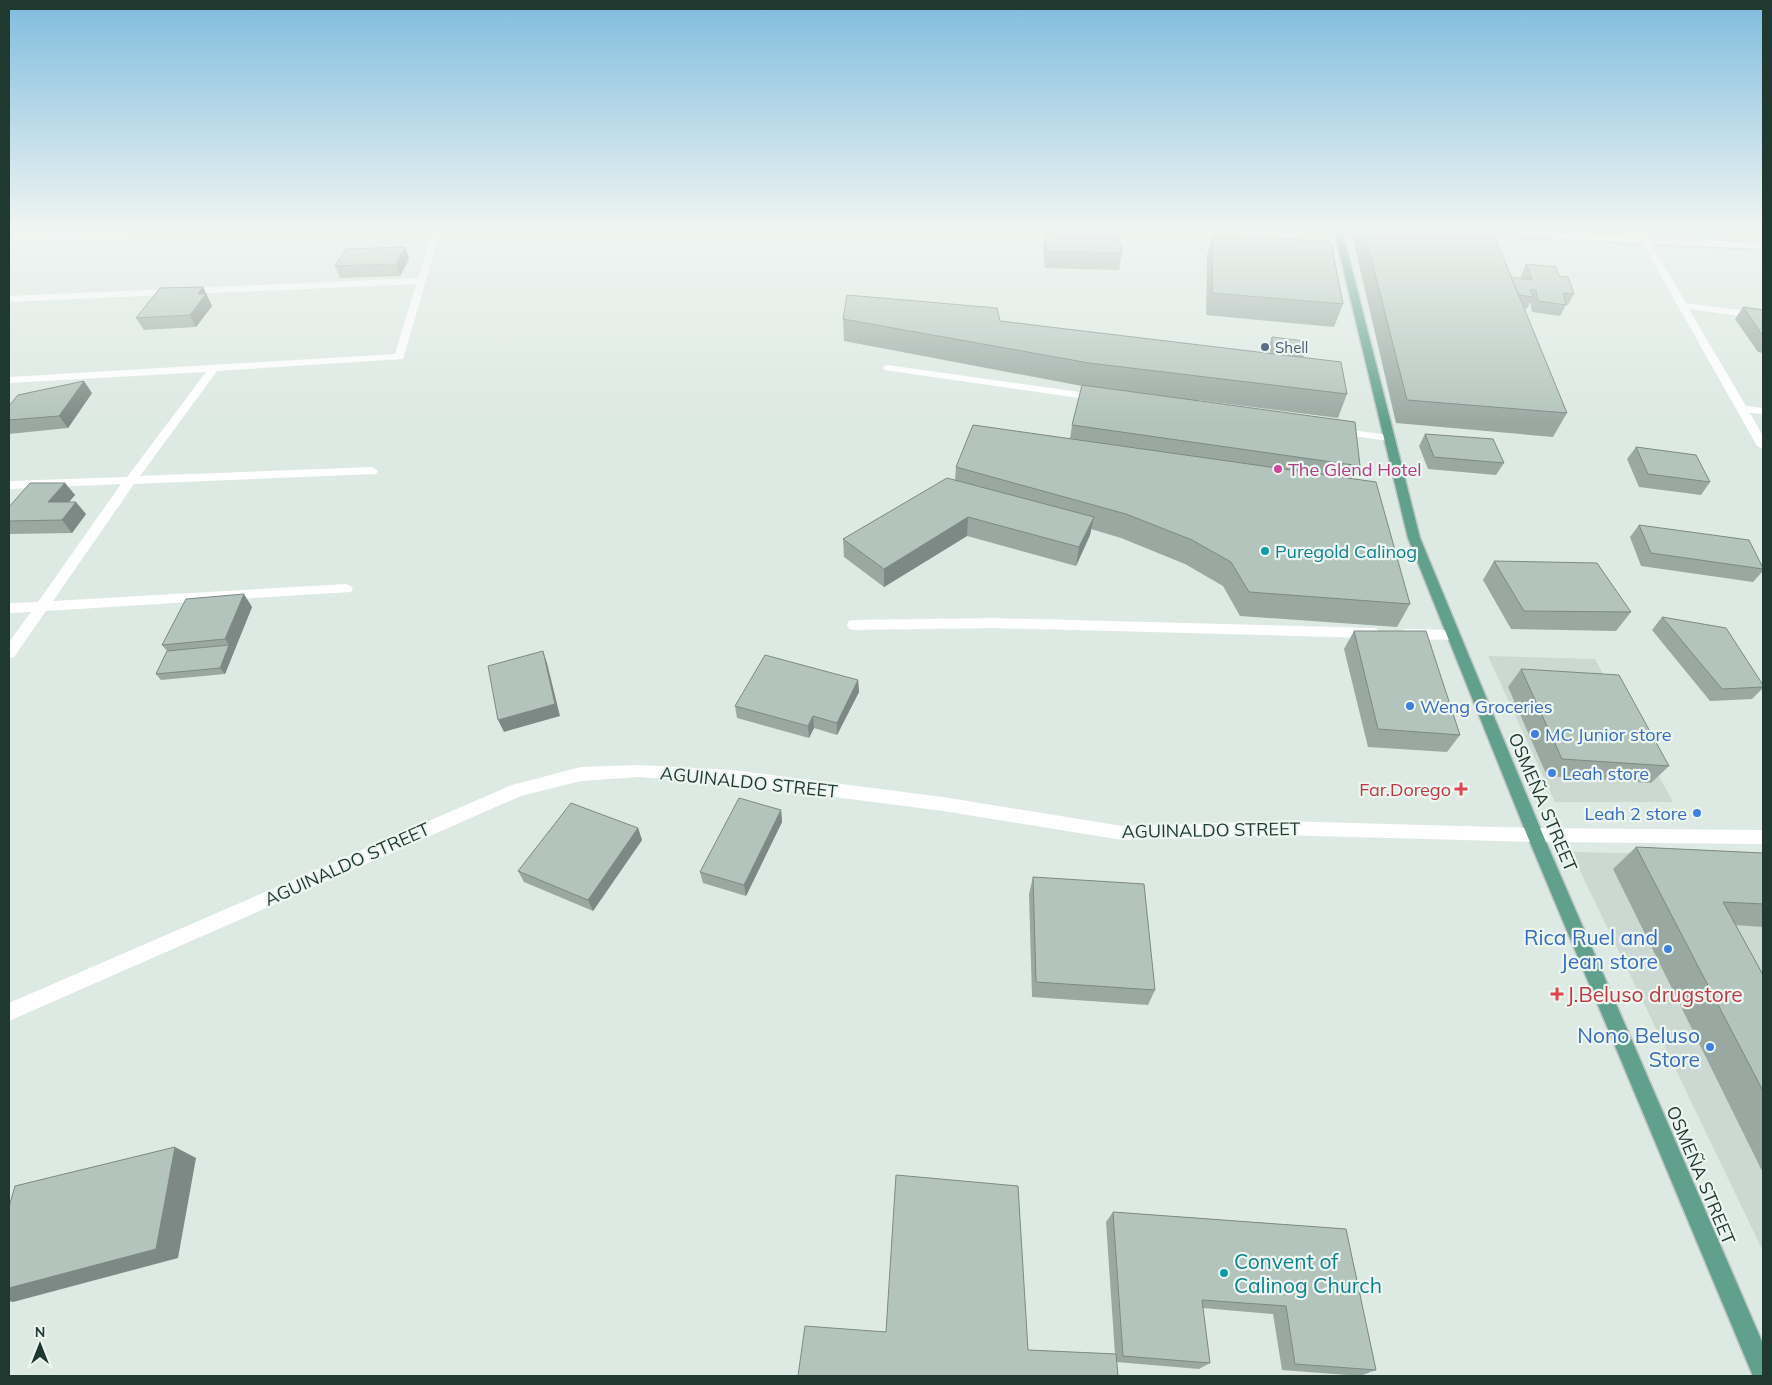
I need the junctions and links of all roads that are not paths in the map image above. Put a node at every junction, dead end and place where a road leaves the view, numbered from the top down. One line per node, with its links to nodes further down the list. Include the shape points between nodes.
1 (109, 295): 5 (street)
2 (418, 295): 9 (street, via 400,357)
3 (1354, 295): 15 (main road, OSMEÑA STREET)
4 (1676, 295): 6 (street)
5 (9, 299)
6 (1682, 305): 7 (street); 12 (street)
7 (1763, 316)
8 (888, 368): 11 (street)
9 (213, 369): 10 (street); 18 (street)
10 (9, 380)
11 (1114, 400)
12 (1742, 409): 13 (street); 16 (street)
13 (1763, 411)
14 (1320, 428): 15 (street)
15 (1389, 438): 24 (main road, OSMEÑA STREET, via 1414,538)
16 (1763, 446)
17 (372, 471): 18 (street)
18 (130, 481): 19 (street); 21 (street)
19 (9, 485)
20 (346, 589): 21 (street)
21 (42, 606): 22 (street); 25 (street)
22 (9, 608)
23 (854, 626): 24 (street, via 1004,624)
24 (1453, 635): 26 (main road, OSMEÑA STREET)
25 (9, 653)
26 (1535, 835): 27 (street, AGUINALDO STREET); 28 (street, AGUINALDO STREET, via 1280,828 1122,833 943,804 732,776 639,771 581,774 518,790); 29 (main road, OSMEÑA STREET)
27 (1763, 837)
28 (9, 1012)
29 (1763, 1372)

